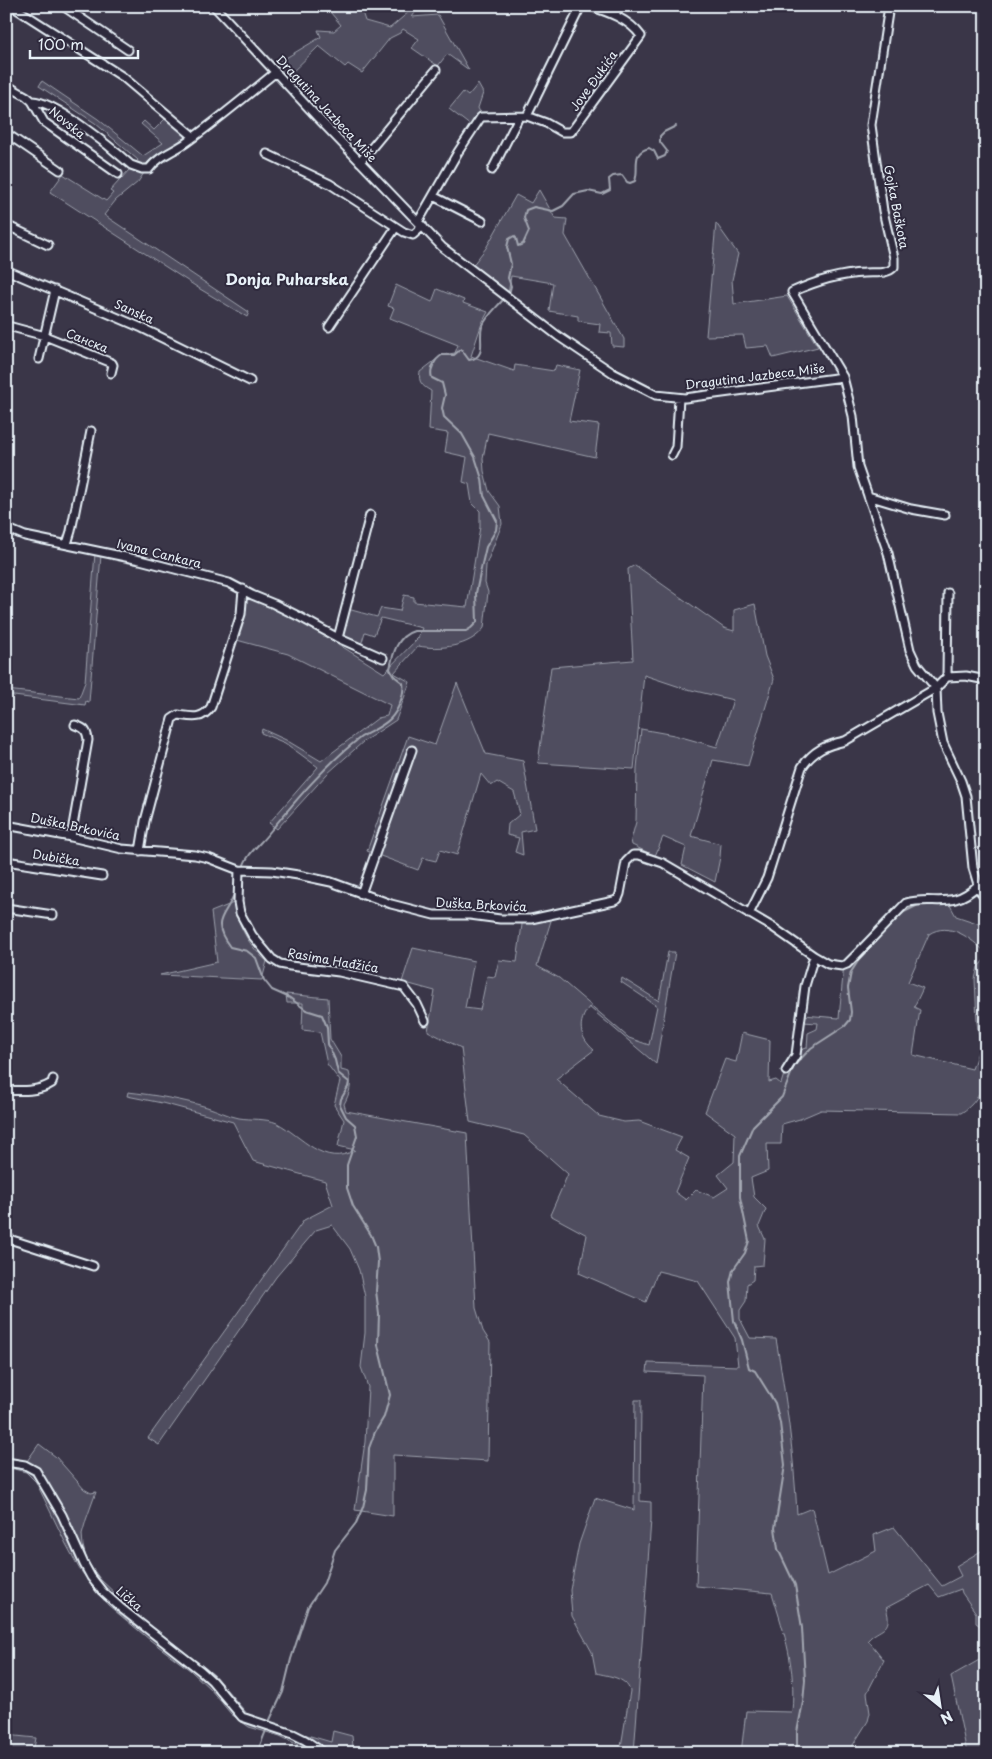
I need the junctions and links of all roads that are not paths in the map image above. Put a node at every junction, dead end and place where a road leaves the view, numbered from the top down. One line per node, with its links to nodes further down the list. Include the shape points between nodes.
1 (12, 6): 17 (street, via 123,77)
2 (63, 6): 9 (street)
3 (214, 6): 11 (street, Dragutina Jazbeca Miše)
4 (581, 6): 15 (street)
5 (589, 6): 8 (street, Jove Đukića)
6 (620, 6): 8 (street)
7 (889, 6): 36 (street, Gojka Baškota, via 871,125 894,267 886,272 816,282 792,292)
8 (611, 13): 15 (street, Jove Đukića, via 628,22 641,36 574,129 562,132 546,123)
9 (128, 50)
10 (436, 70): 19 (street)
11 (276, 72): 17 (street); 19 (street, Dragutina Jazbeca Miše)
12 (9, 87): 13 (street); 14 (street, Novska)
13 (6, 99)
14 (32, 101): 17 (street, via 56,108 131,165 142,169 149,169); 22 (street, Novska, via 44,122)
15 (523, 117): 21 (street); 23 (street, Jove Đukića, via 479,118)
16 (6, 133): 20 (street)
17 (194, 137)
18 (267, 154): 27 (street, via 330,184)
19 (360, 162): 25 (street, Dragutina Jazbeca Miše)
20 (60, 170)
21 (492, 170)
22 (118, 174)
23 (433, 196): 24 (street); 25 (street, Jove Đukića)
24 (482, 221)
25 (421, 224): 27 (street, via 413,235); 38 (street, Dragutina Jazbeca Miše, via 442,247 613,373 656,394)
26 (6, 225): 28 (street)
27 (396, 226): 32 (street)
28 (48, 246)
29 (6, 270): 30 (street, Sanska)
30 (55, 290): 33 (street); 37 (street, Sanska)
31 (8, 326): 33 (street, Санска)
32 (329, 326)
33 (45, 336): 34 (street); 35 (street, Санска, via 112,363)
34 (40, 359)
35 (111, 373)
36 (843, 377): 38 (street, Dragutina Jazbeca Miše); 41 (street, Dragutina Jazbeca Miše, via 853,416 858,468)
37 (250, 381)
38 (680, 398): 40 (street, via 676,448)
39 (90, 431): 45 (street)
40 (672, 455)
41 (868, 496): 43 (street); 52 (street, Dragutina Jazbeca Miše, via 888,553 910,650 917,666)
42 (370, 515): 48 (street)
43 (945, 515)
44 (6, 528): 45 (street, Ivana Cankara, via 24,536)
45 (68, 544): 46 (street, Ivana Cankara, via 229,583)
46 (243, 590): 48 (street, Ivana Cankara); 57 (street, via 241,614 211,707 201,716 178,715 171,721)
47 (948, 592): 50 (street)
48 (338, 638): 49 (street, Ivana Cankara)
49 (383, 658)
50 (947, 677): 51 (street); 52 (street)
51 (986, 680)
52 (936, 688): 61 (street, via 943,743 966,796 971,855); 65 (street, via 846,741 828,744 810,756 802,767 767,878)
53 (75, 725): 56 (street, via 85,729 88,740)
54 (412, 750): 62 (street)
55 (6, 825): 56 (street, Duška Brkovića)
56 (72, 836): 57 (street, Duška Brkovića, via 122,850)
57 (140, 851): 59 (street, Duška Brkovića, via 195,855)
58 (6, 861): 60 (street, Dubička)
59 (239, 870): 62 (street, Duška Brkovića, via 298,875 331,882); 68 (street, Rasima Hađžića, via 240,913 252,935 272,959 280,964 339,972 404,987)
60 (102, 876)
61 (978, 885): 63 (street); 67 (street, Duška Brkovića, via 959,898 906,903 847,964 828,964)
62 (361, 894): 65 (street, Duška Brkovića, via 434,915 531,919 618,899 626,862 635,855 663,863)
63 (986, 898)
64 (6, 908): 66 (street)
65 (749, 914): 67 (street, Duška Brkovića)
66 (52, 915)
67 (814, 956): 69 (street, via 806,986 796,1055)
68 (425, 1021)
69 (786, 1071)
70 (53, 1079): 71 (street, via 43,1088)
71 (6, 1090)
72 (6, 1238): 73 (street)
73 (93, 1266)
74 (6, 1462): 75 (street, Lička, via 25,1464 42,1478 77,1551 102,1591 201,1671 242,1717 306,1740)
75 (324, 1753)

